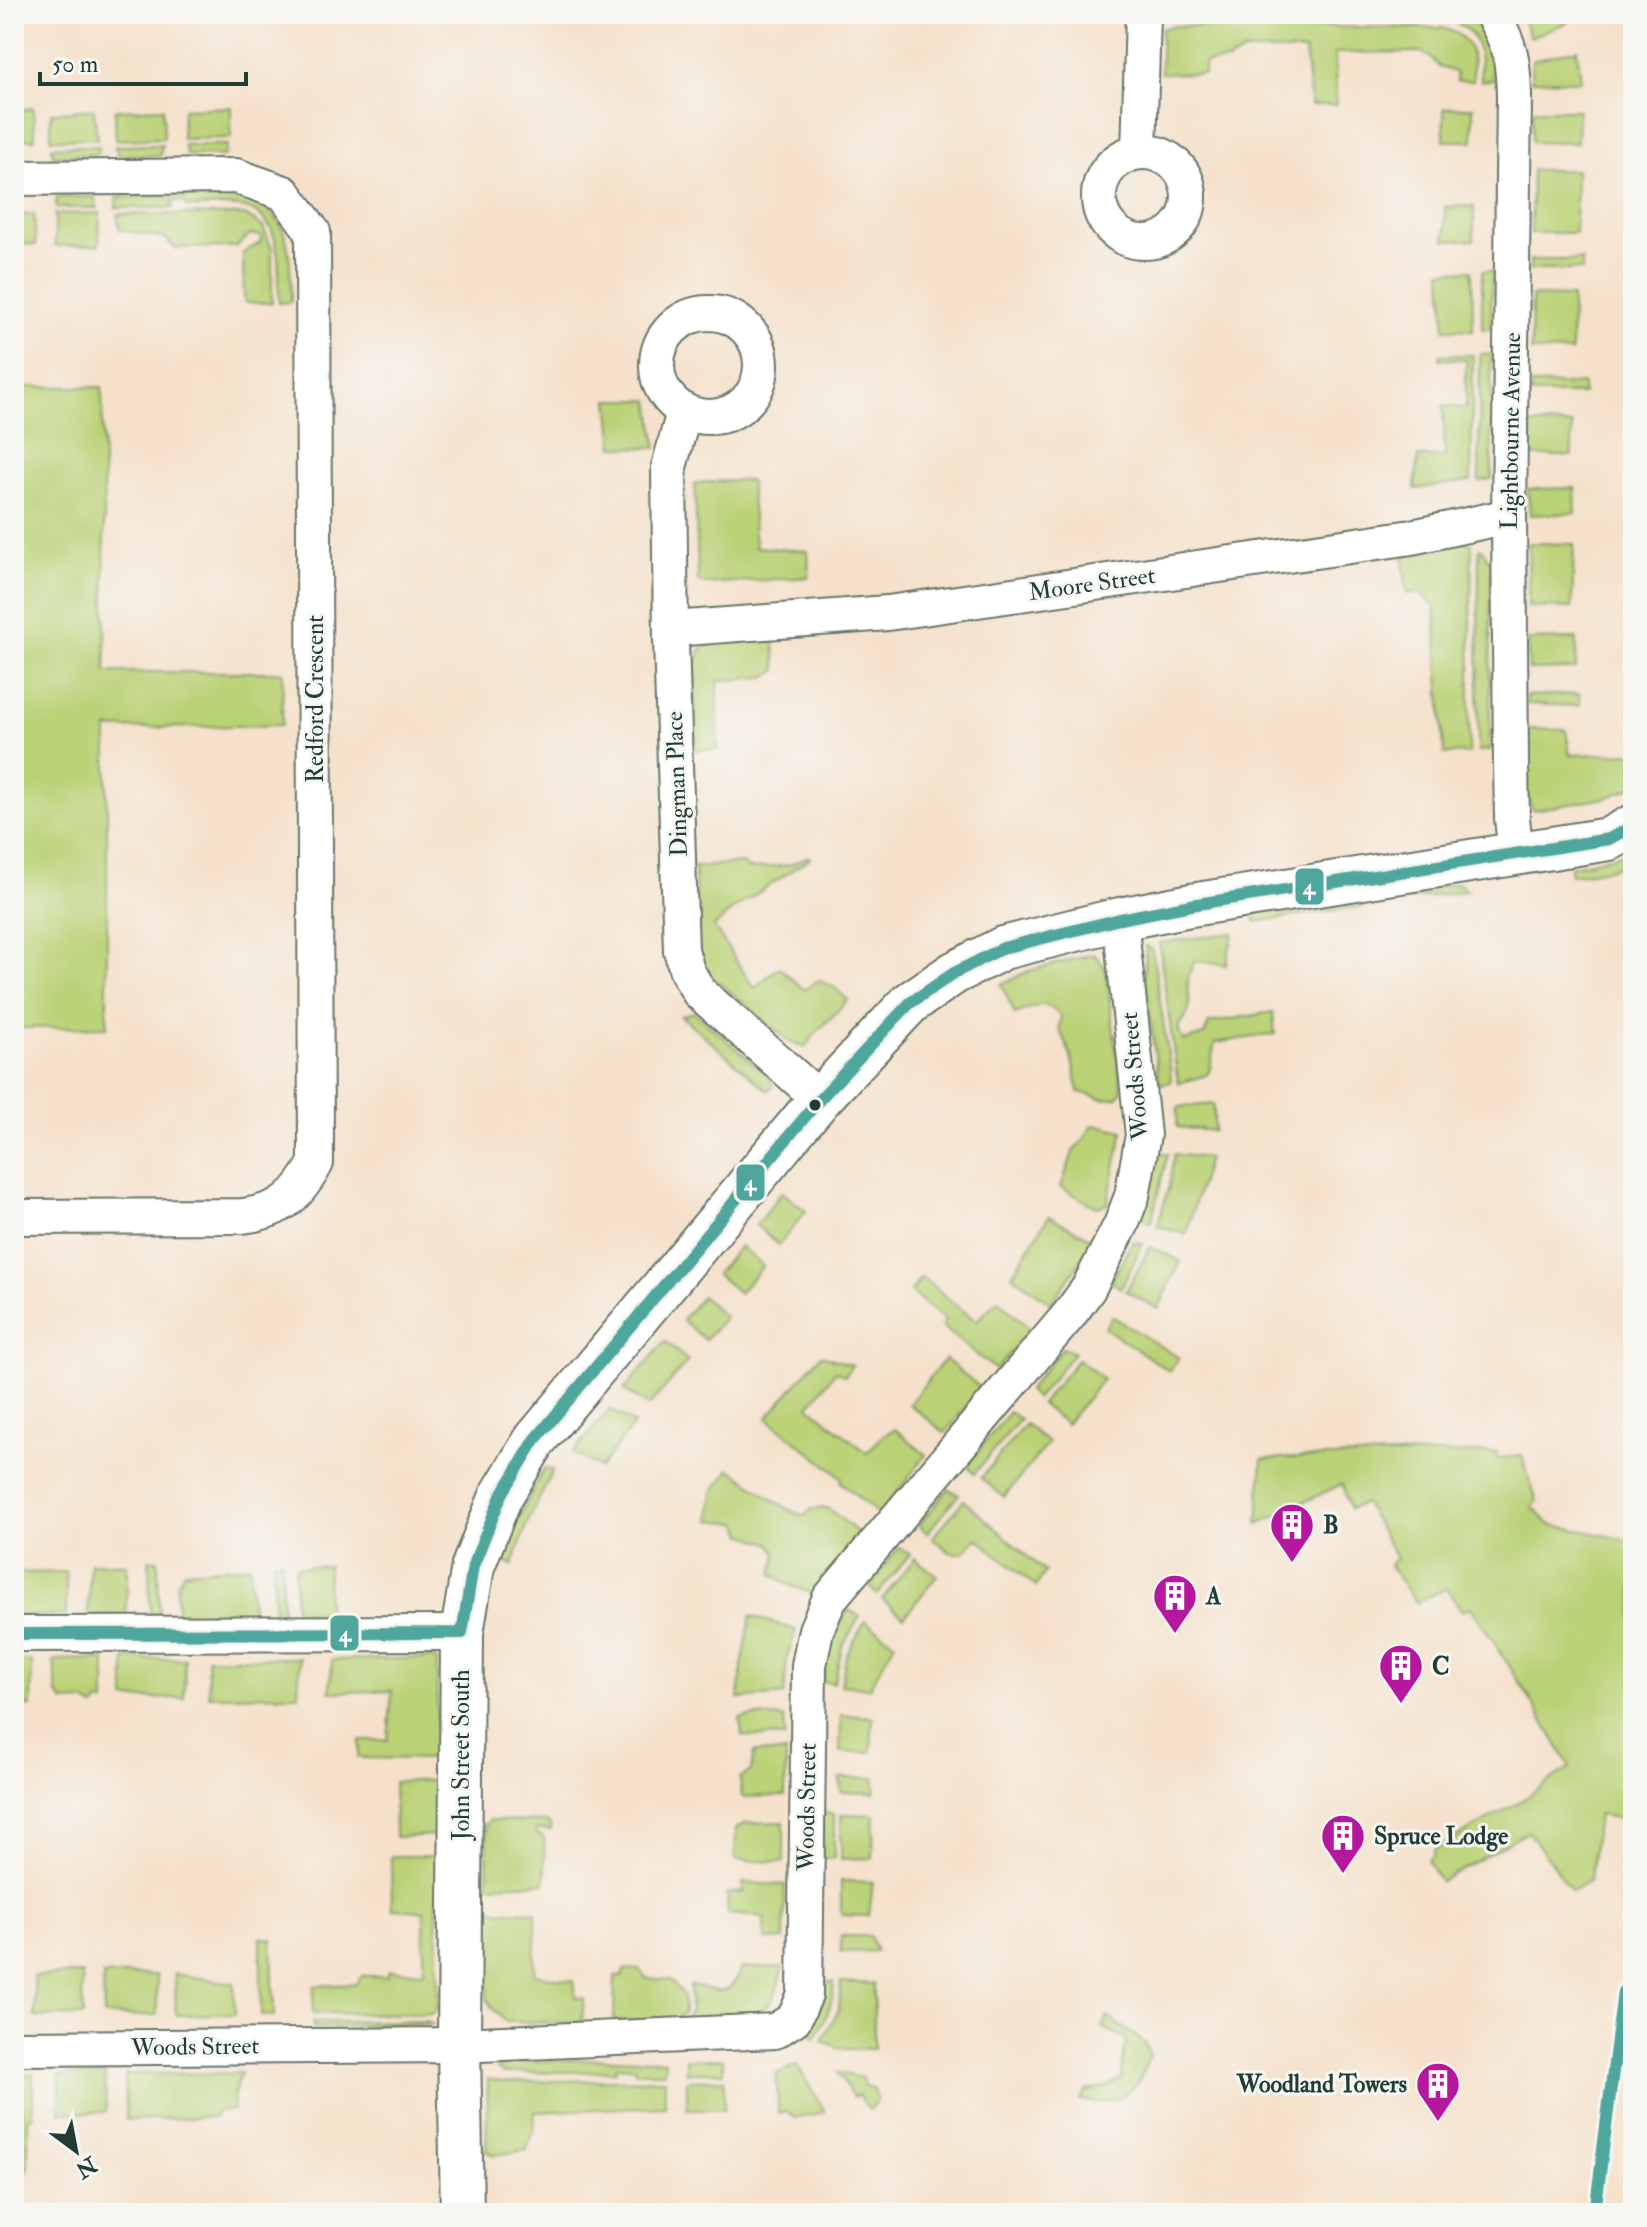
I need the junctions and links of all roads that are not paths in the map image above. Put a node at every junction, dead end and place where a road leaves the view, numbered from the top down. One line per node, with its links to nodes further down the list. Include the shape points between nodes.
1 (1143, 14): 3 (street)
2 (1492, 14): 6 (street, Lightbourne Avenue, via 1508,39 1514,68)
3 (1139, 152)
4 (14, 178): 12 (street, Redford Crescent, via 236,176 284,193 313,232 316,1156 305,1184 290,1200 263,1213)
5 (684, 412): 7 (street, Dingman Place, via 669,467)
6 (1509, 516): 7 (street, Moore Street, via 1412,537 888,613); 9 (street, Lightbourne Avenue)
7 (672, 629): 11 (street, Dingman Place, via 681,950 687,971 703,996)
8 (1633, 826): 9 (street, John Street South, via 1609,839)
9 (1516, 854): 10 (street, John Street South)
10 (1120, 919): 11 (street, John Street South, via 1003,948 954,973 910,1003); 15 (street, Woods Street, via 1143,1135 1132,1196 1088,1289 830,1598 816,1630 809,1665 805,1995 794,2019 775,2031)
11 (820, 1099): 13 (street, John Street South, via 535,1440 501,1496 473,1566)
12 (14, 1217)
13 (462, 1633): 14 (street); 15 (street, John Street South)
14 (14, 1634)
15 (459, 2045): 16 (street, Woods Street); 17 (street, John Street South)
16 (14, 2048)
17 (462, 2213)

